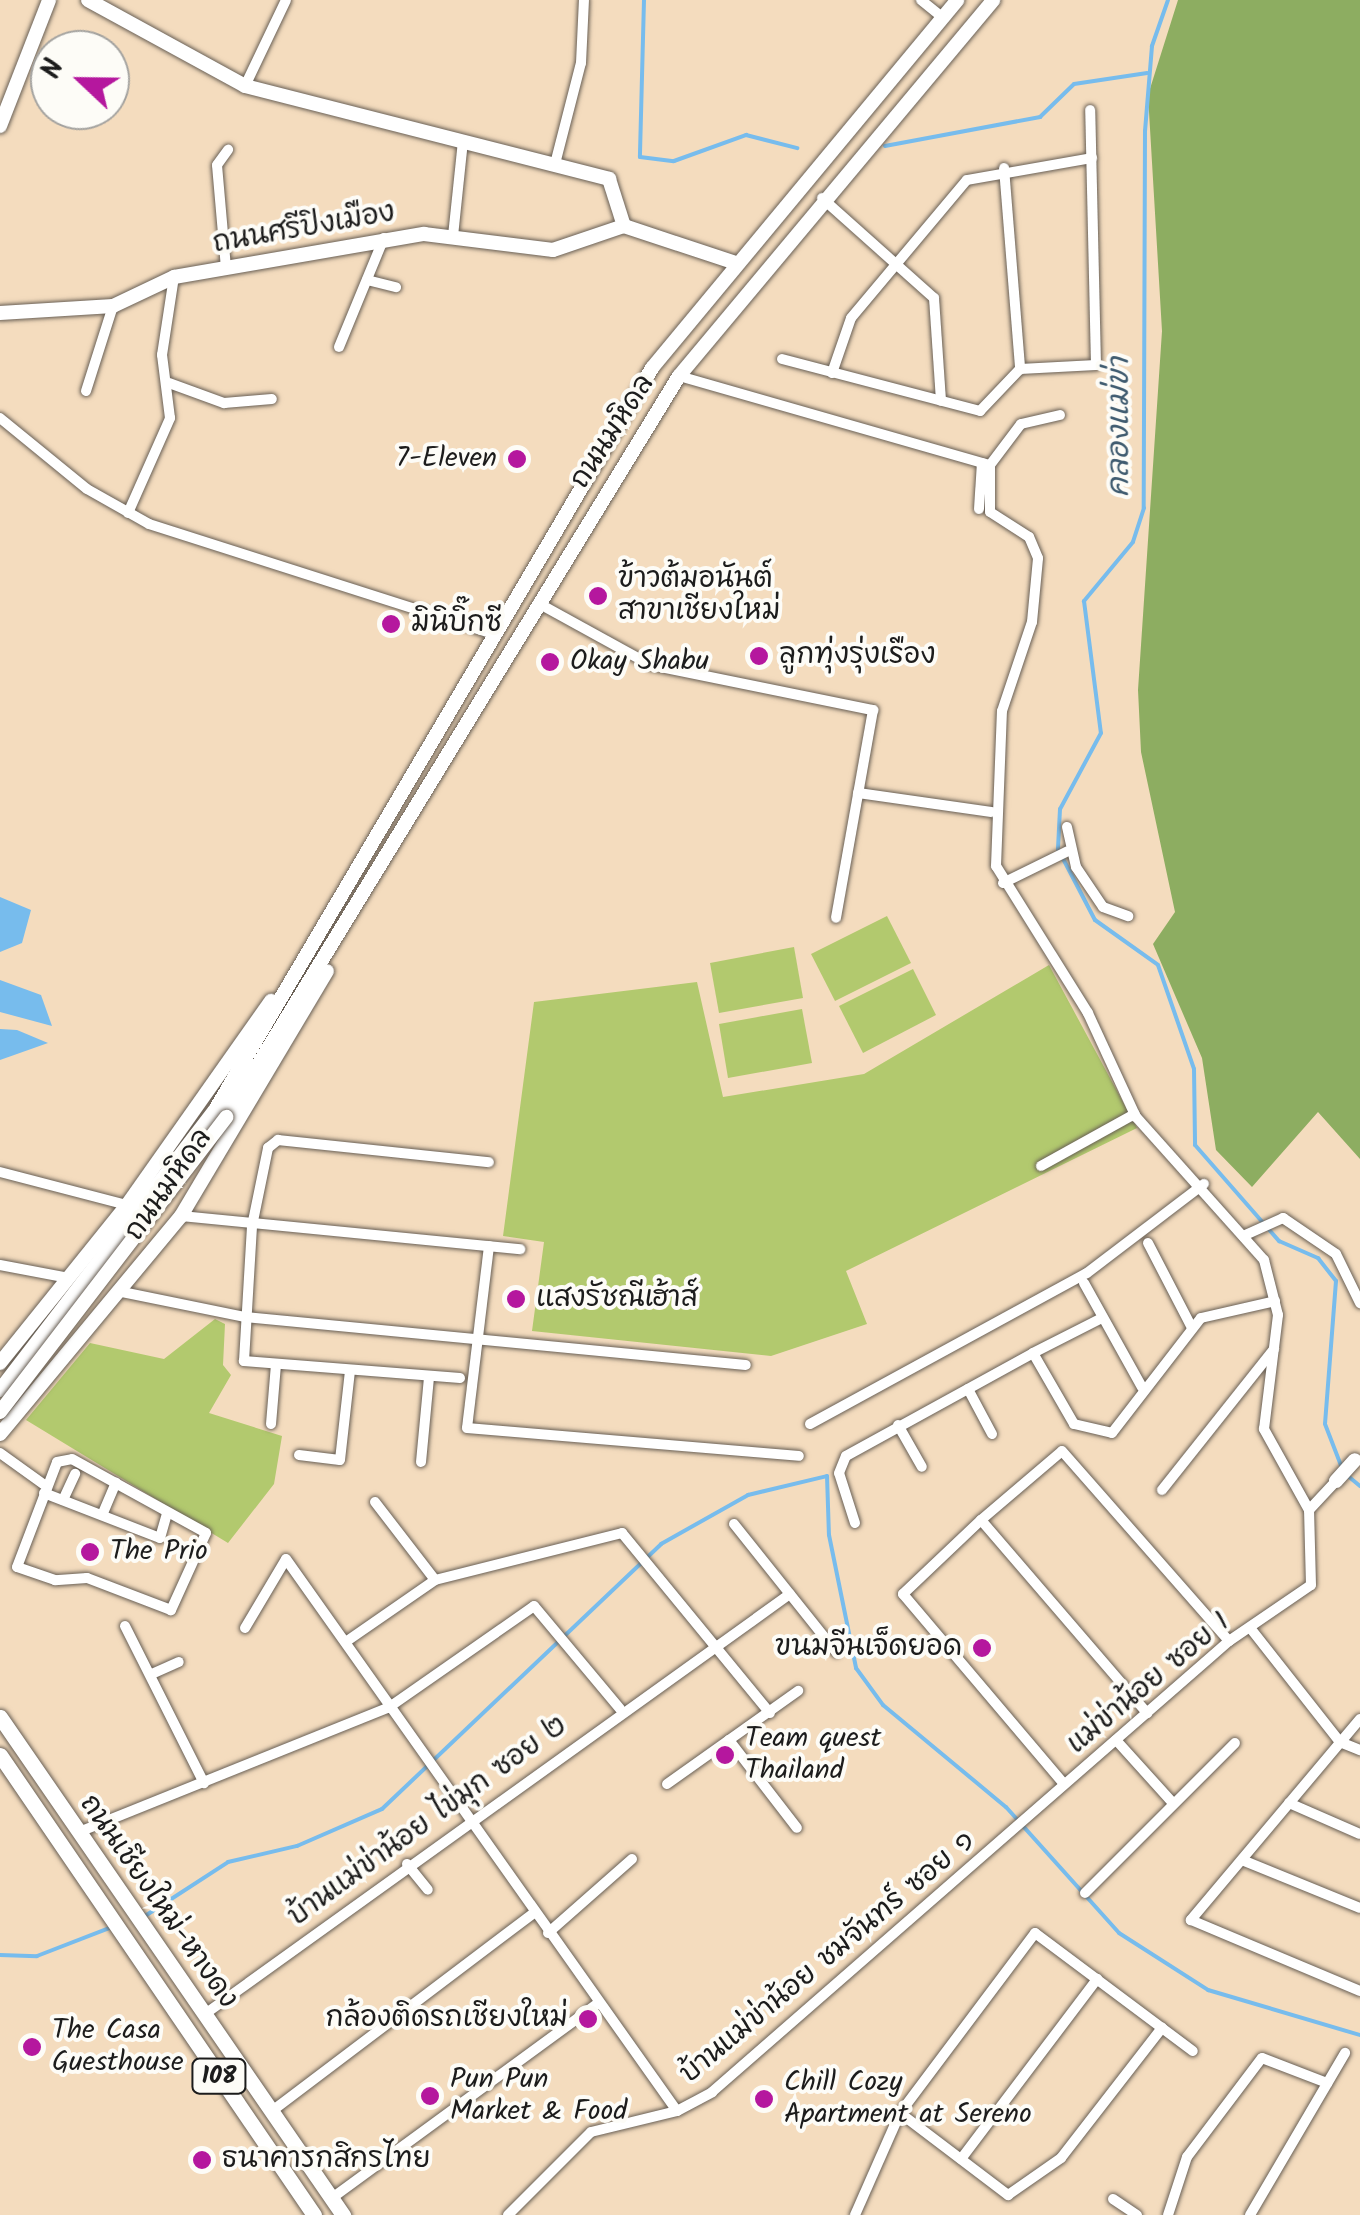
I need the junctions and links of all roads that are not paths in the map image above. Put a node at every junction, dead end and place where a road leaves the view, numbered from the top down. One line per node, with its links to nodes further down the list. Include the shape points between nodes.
1 (49, 0): 10 (main road)
2 (88, 0): 9 (main road)
3 (286, 0): 9 (street)
4 (584, 0): 16 (street, via 581,63)
5 (921, 0): 8 (street)
6 (957, 0): 8 (main road, ถนนมหิดล)
7 (993, 0): 18 (main road, ถนนมหิดล)
8 (942, 18): 22 (main road, ถนนมหิดล)
9 (245, 86): 13 (main road)
10 (6, 93): 12 (main road)
11 (1090, 110): 15 (street)
12 (0, 126)
13 (464, 141): 16 (main road); 20 (street)
14 (228, 150): 24 (street, via 218,163)
15 (1092, 158): 17 (street); 32 (street, via 1096,365)
16 (554, 164): 19 (main road, via 609,179)
17 (1004, 168): 23 (street, via 967,180); 32 (street)
18 (822, 198): 23 (street); 34 (main road, ถนนมหิดล)
19 (624, 226): 20 (main road, ถนนศรีปิงเมือง, via 553,250); 22 (main road)
20 (453, 236): 21 (main road, ถนนศรีปิงเมือง)
21 (385, 237): 24 (main road, ถนนศรีปิงเมือง); 26 (street)
22 (732, 262): 45 (main road, ถนนมหิดล, via 652,368)
23 (897, 262): 33 (street, via 851,318); 38 (street, via 934,298)
24 (226, 268): 25 (main road, ถนนศรีปิงเมือง)
25 (174, 277): 28 (main road, ถนนศรีปิงเมือง); 35 (street, via 162,354)
26 (367, 280): 27 (street); 30 (street)
27 (396, 287)
28 (113, 306): 29 (main road, ถนนศรีปิงเมือง); 36 (street)
29 (0, 313)
30 (338, 347)
31 (782, 359): 33 (street)
32 (1020, 370): 38 (street, via 980,410)
33 (832, 373): 38 (street)
34 (680, 376): 41 (street); 44 (main road, ถนนมหิดล)
35 (169, 383): 37 (street, via 224,403); 43 (street, via 170,418)
36 (86, 392)
37 (272, 399)
38 (940, 400)
39 (1060, 415): 41 (street, via 1021,424)
40 (0, 418): 43 (street)
41 (986, 464): 42 (street); 47 (street, แม่ข่าน้อย ซอย 1, via 990,512 1029,537 1038,558 1032,622 1002,710)
42 (979, 509)
43 (128, 513): 45 (street)
44 (537, 602): 46 (street, via 651,664 872,710); 54 (main road, ถนนมหิดล)
45 (491, 633): 52 (main road, ถนนมหิดล)
46 (858, 793): 47 (street); 53 (street)
47 (992, 812): 50 (street, แม่ข่าน้อย ซอย 1)
48 (1066, 827): 49 (street)
49 (1068, 851): 50 (street); 51 (street, via 1102,907)
50 (1003, 883): 56 (street, แม่ข่าน้อย ซอย 1, via 1088,1013)
51 (1128, 916)
52 (328, 918): 55 (main road, ถนนมหิดล); 61 (main road, ถนนมหิดล)
53 (836, 918)
54 (340, 938): 55 (main road, ถนนมหิดล); 62 (main road, ถนนมหิดล, via 305,1018)
55 (220, 1114): 88 (main road, ถนนมหิดล); 90 (main road, ถนนมหิดล, bridge)
56 (1135, 1114): 58 (street); 60 (street, แม่ข่าน้อย ซอย 1)
57 (490, 1162): 63 (street, via 278,1140 268,1148)
58 (1041, 1166)
59 (0, 1172): 61 (street)
60 (1204, 1184): 64 (street, แม่ข่าน้อย ซอย 1); 92 (street, via 1087,1273)
61 (127, 1204): 69 (main road, ถนนมหิดล)
62 (181, 1216): 63 (street); 71 (main road, ถนนมหิดล)
63 (252, 1226): 66 (street); 74 (street)
64 (1244, 1236): 72 (street, แม่ข่าน้อย ซอย 1, via 1264,1260); 73 (street, via 1268,1218 1283,1218 1336,1254)
65 (1148, 1244): 76 (street)
66 (488, 1246): 67 (street); 77 (street)
67 (520, 1249)
68 (0, 1265): 69 (street)
69 (69, 1278): 80 (main road, ถนนมหิดล)
70 (1084, 1283): 75 (street)
71 (122, 1292): 74 (street); 89 (main road, ถนนมหิดล)
72 (1275, 1301): 76 (street); 78 (street, แม่ข่าน้อย ซอย 1)
73 (1360, 1303)
74 (245, 1317): 77 (street); 81 (street, via 242,1359)
75 (1102, 1318): 79 (street); 86 (street)
76 (1192, 1328): 86 (street)
77 (477, 1338): 82 (street); 98 (street, via 467,1428)
78 (1274, 1350): 106 (street); 109 (street, แม่ข่าน้อย ซอย 1, via 1264,1428)
79 (1033, 1353): 86 (street, via 1074,1424 1112,1433); 87 (street)
80 (0, 1363)
81 (276, 1365): 83 (street); 91 (street)
82 (746, 1365)
83 (350, 1371): 84 (street); 97 (street, via 340,1460)
84 (429, 1377): 85 (street); 100 (street)
85 (460, 1378)
86 (1142, 1387)
87 (968, 1389): 93 (street); 95 (street)
88 (0, 1391): 89 (main road, via 20,1402)
89 (36, 1396): 94 (main road, ถนนมหิดล)
90 (0, 1412)
91 (271, 1424)
92 (810, 1424)
93 (898, 1425): 101 (street); 113 (street, via 841,1465)
94 (0, 1434)
95 (992, 1434)
96 (0, 1453): 105 (street)
97 (299, 1456)
98 (799, 1456)
99 (1358, 1457): 103 (main road)
100 (421, 1462)
101 (922, 1467)
102 (75, 1474): 107 (street)
103 (1336, 1481): 109 (street)
104 (116, 1484): 105 (street, via 64,1459); 110 (street); 111 (street)
105 (45, 1490): 107 (street); 111 (street, via 18,1566 56,1580 87,1578 171,1610 206,1534)
106 (1162, 1490)
107 (63, 1500): 110 (street)
108 (375, 1502): 115 (street)
109 (1308, 1510): 119 (street, แม่ข่าน้อย ซอย 1, via 1311,1585)
110 (103, 1513): 111 (street, via 160,1538)
111 (168, 1514)
112 (981, 1520): 121 (street, via 1062,1451); 129 (street); 141 (street, via 903,1594)
113 (855, 1523)
114 (734, 1524): 116 (street)
115 (435, 1580): 120 (street); 122 (street, via 622,1533)
116 (790, 1594): 122 (street, บ้านแม่ข่าน้อย ไข่มุก ซอย ๒); 123 (street)
117 (125, 1626): 125 (street)
118 (245, 1628): 120 (street, via 286,1559)
119 (1251, 1629): 121 (street, แม่ข่าน้อย ซอย 1); 135 (street)
120 (347, 1640): 127 (street)
121 (1229, 1641): 129 (street, แม่ข่าน้อย ซอย 1)
122 (716, 1642): 128 (street, บ้านแม่ข่าน้อย ไข่มุก ซอย ๒); 130 (street)
123 (836, 1652)
124 (179, 1662): 125 (street)
125 (154, 1673): 139 (street)
126 (798, 1691): 130 (street)
127 (388, 1708): 128 (street, via 534,1606); 139 (street); 144 (street)
128 (620, 1709): 144 (street, บ้านแม่ข่าน้อย ไข่มุก ซอย ๒)
129 (1147, 1713): 134 (street, แม่ข่าน้อย ซอย 1)
130 (770, 1714): 133 (street)
131 (0, 1717): 147 (main road, ถนนเชียงใหม่-หางดง / 108)
132 (1360, 1719): 135 (street)
133 (729, 1740): 140 (street); 146 (street)
134 (1116, 1740): 141 (street, แม่ข่าน้อย ซอย 1); 142 (street)
135 (1340, 1742): 137 (street); 143 (street)
136 (1236, 1744): 142 (street)
137 (1360, 1750)
138 (0, 1756): 171 (main road, ถนนเชียงใหม่-หางดง / 108)
139 (204, 1783): 147 (street)
140 (666, 1784)
141 (1064, 1784): 145 (street, แม่ข่าน้อย ซอย 1)
142 (1173, 1802): 153 (street)
143 (1289, 1804): 148 (street); 150 (street)
144 (469, 1818): 151 (street, บ้านแม่ข่าน้อย ไข่มุก ซอย ๒); 155 (street)
145 (1026, 1818): 166 (street, บ้านแม่ข่าน้อย ชมจันทร์ ซอย ๑, via 712,2092)
146 (798, 1828)
147 (80, 1832): 160 (main road, ถนนเชียงใหม่-หางดง / 108)
148 (1360, 1834)
149 (632, 1859): 156 (street)
150 (1242, 1860): 154 (street); 158 (street, via 1192,1920)
151 (407, 1864): 152 (street); 160 (street, บ้านแม่ข่าน้อย ไข่มุก ซอย ๒)
152 (428, 1890)
153 (1085, 1893)
154 (1360, 1908)
155 (534, 1912): 156 (street); 165 (street)
156 (548, 1933): 159 (street)
157 (1097, 1979): 161 (street); 167 (street, via 1035,1932); 168 (street)
158 (1360, 1992)
159 (598, 2003): 166 (street); 169 (street)
160 (205, 2014): 165 (main road, ถนนเชียงใหม่-หางดง / 108)
161 (1162, 2028): 162 (street); 168 (street, via 1061,2158 1008,2195)
162 (1193, 2051)
163 (1345, 2053): 164 (street)
164 (1327, 2083): 176 (street, via 1262,2058 1187,2156); 177 (street)
165 (272, 2110): 169 (main road, ถนนเชียงใหม่-หางดง / 108)
166 (677, 2112): 173 (street, บ้านแม่ข่าน้อย ชมจันทร์ ซอย ๑, via 591,2132)
167 (900, 2113): 168 (street); 174 (street)
168 (961, 2159)
169 (332, 2198): 172 (main road, ถนนเชียงใหม่-หางดง / 108)
170 (1113, 2199): 175 (street)
171 (314, 2215)
172 (343, 2215)
173 (508, 2215)
174 (855, 2215)
175 (1136, 2215)
176 (1168, 2215)
177 (1250, 2215)

